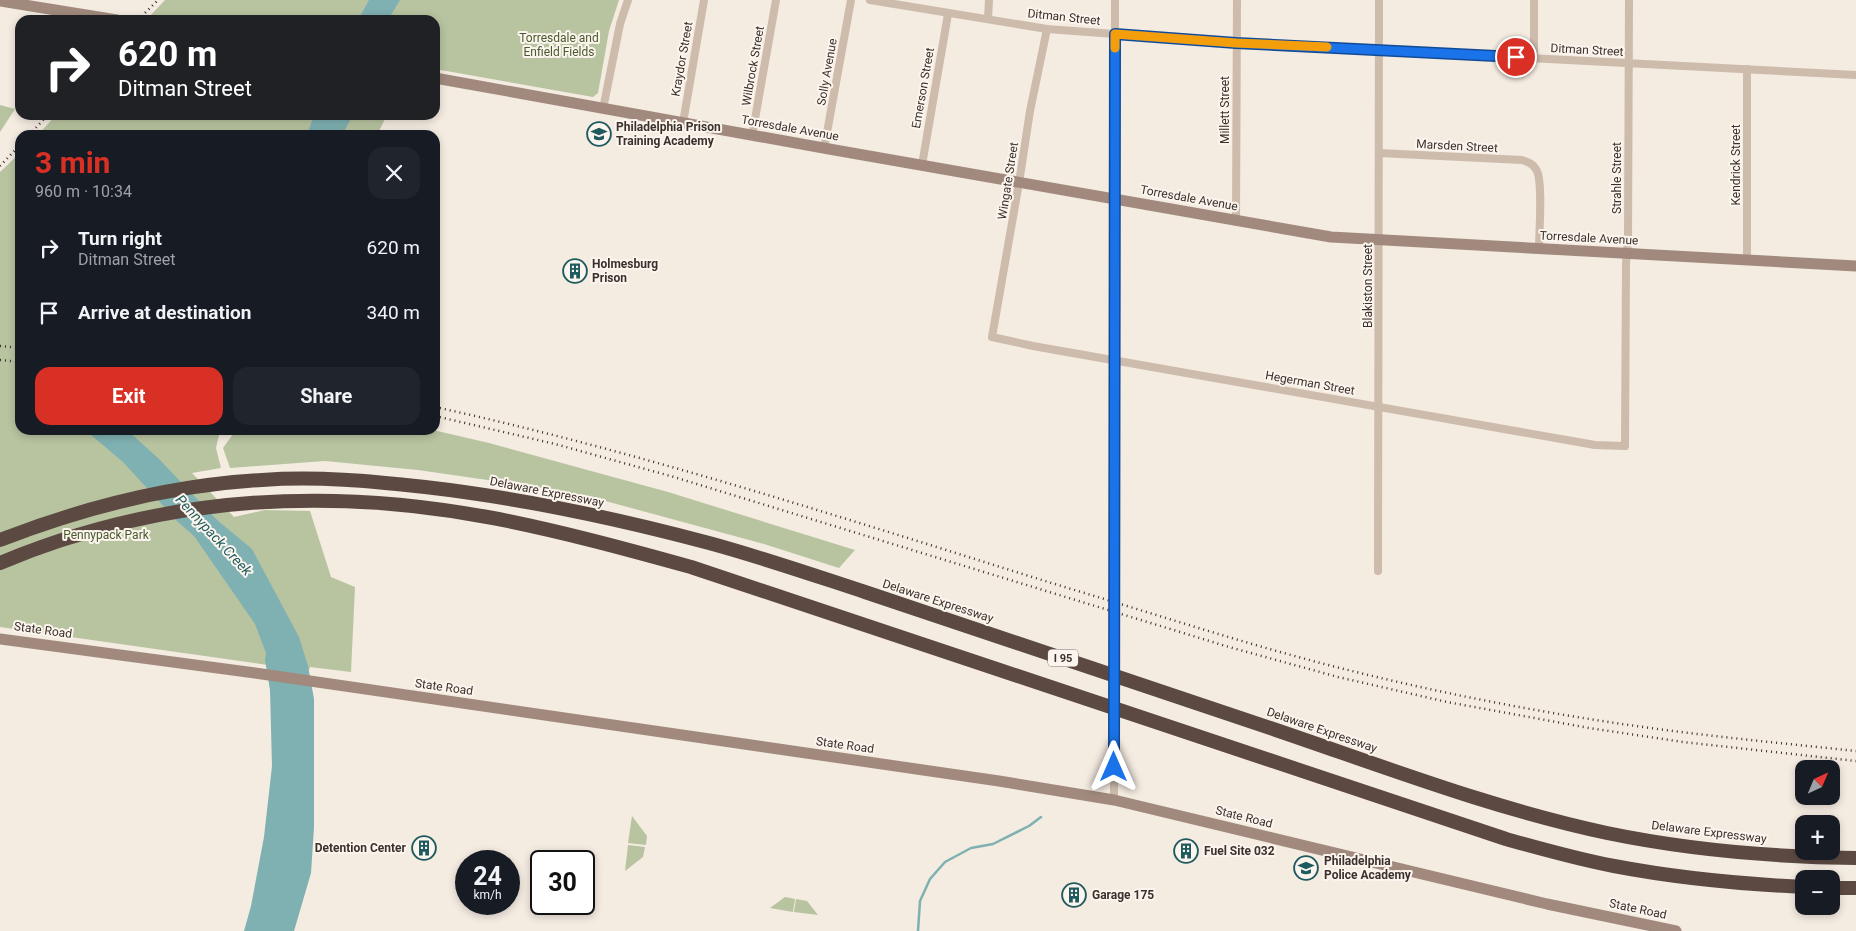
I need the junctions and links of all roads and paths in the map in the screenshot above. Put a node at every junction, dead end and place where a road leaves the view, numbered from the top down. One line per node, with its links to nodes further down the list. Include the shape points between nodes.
1 (628, 0): 25 (street)
2 (704, 0): 26 (street, Kraydor Street)
3 (776, 0): 27 (street, Wilbrock Street)
4 (851, 0): 28 (street, Solly Avenue)
5 (870, 0): 13 (street, Ditman Street)
6 (989, 0): 15 (street)
7 (1115, 0): 17 (street)
8 (1237, 0): 18 (street, Millett Street)
9 (1379, 0): 19 (street, Blakiston Street)
10 (1534, 0): 20 (street)
11 (1629, 0): 21 (street, Strahle Street)
12 (0, 1): 14 (main road)
13 (948, 14): 15 (street, Ditman Street); 30 (street, Emerson Street)
14 (86, 15)
15 (988, 19): 16 (street, Ditman Street)
16 (1047, 29): 17 (street, Ditman Street); 31 (street, Wingate Street, via 1030,111)
17 (1115, 34): 18 (street, Ditman Street); 32 (street)
18 (1236, 43): 19 (street, Ditman Street); 33 (street, Millett Street)
19 (1379, 49): 20 (street, Ditman Street); 29 (street, Blakiston Street)
20 (1534, 58): 21 (street, Ditman Street)
21 (1629, 63): 22 (street, Ditman Street); 36 (street, Strahle Street)
22 (1747, 69): 23 (street, Ditman Street); 37 (street, Kendrick Street)
23 (1856, 75)
24 (440, 79): 25 (main road, Torresdale Avenue)
25 (603, 109): 26 (main road, Torresdale Avenue)
26 (683, 123): 27 (main road, Torresdale Avenue)
27 (752, 136): 28 (main road, Torresdale Avenue)
28 (824, 149): 30 (main road, Torresdale Avenue)
29 (1379, 153): 34 (street, Blakiston Street); 35 (street, Marsden Street, via 1522,160 1534,166 1538,175)
30 (922, 165): 31 (main road, Torresdale Avenue)
31 (1020, 183): 32 (main road, Torresdale Avenue); 39 (street, Wingate Street)
32 (1115, 199): 33 (main road, Torresdale Avenue); 40 (street)
33 (1236, 220): 34 (main road, Torresdale Avenue, via 1331,237)
34 (1379, 240): 35 (main road, Torresdale Avenue); 41 (street, Blakiston Street)
35 (1539, 249): 36 (main road, Torresdale Avenue)
36 (1627, 254): 37 (main road, Torresdale Avenue); 42 (street, Strahle Street)
37 (1747, 260): 38 (main road, Torresdale Avenue)
38 (1856, 266)
39 (992, 336): 40 (street, Hegerman Street)
40 (1114, 360): 41 (street, Hegerman Street); 47 (street, bridge)
41 (1378, 407): 42 (street, Hegerman Street, via 1595,446); 45 (street, Blakiston Street)
42 (1625, 446)
43 (0, 540): 48 (highway, Delaware Expressway / I 95, via 63,516 113,502 207,485 266,479 354,480 526,502 712,544 817,576 1467,795 1542,817 1608,833 1711,850)
44 (0, 563): 49 (highway, I 95, via 128,520 204,507 283,500 357,502 446,510 533,526 709,573 1506,839 1614,866 1687,878)
45 (1378, 571)
46 (0, 639): 47 (main road, State Road, via 255,673)
47 (1114, 800): 52 (main road, State Road, via 1547,904)
48 (1856, 858)
49 (1795, 887)
50 (1840, 888): 51 (highway)
51 (1856, 888)
52 (1676, 931)

